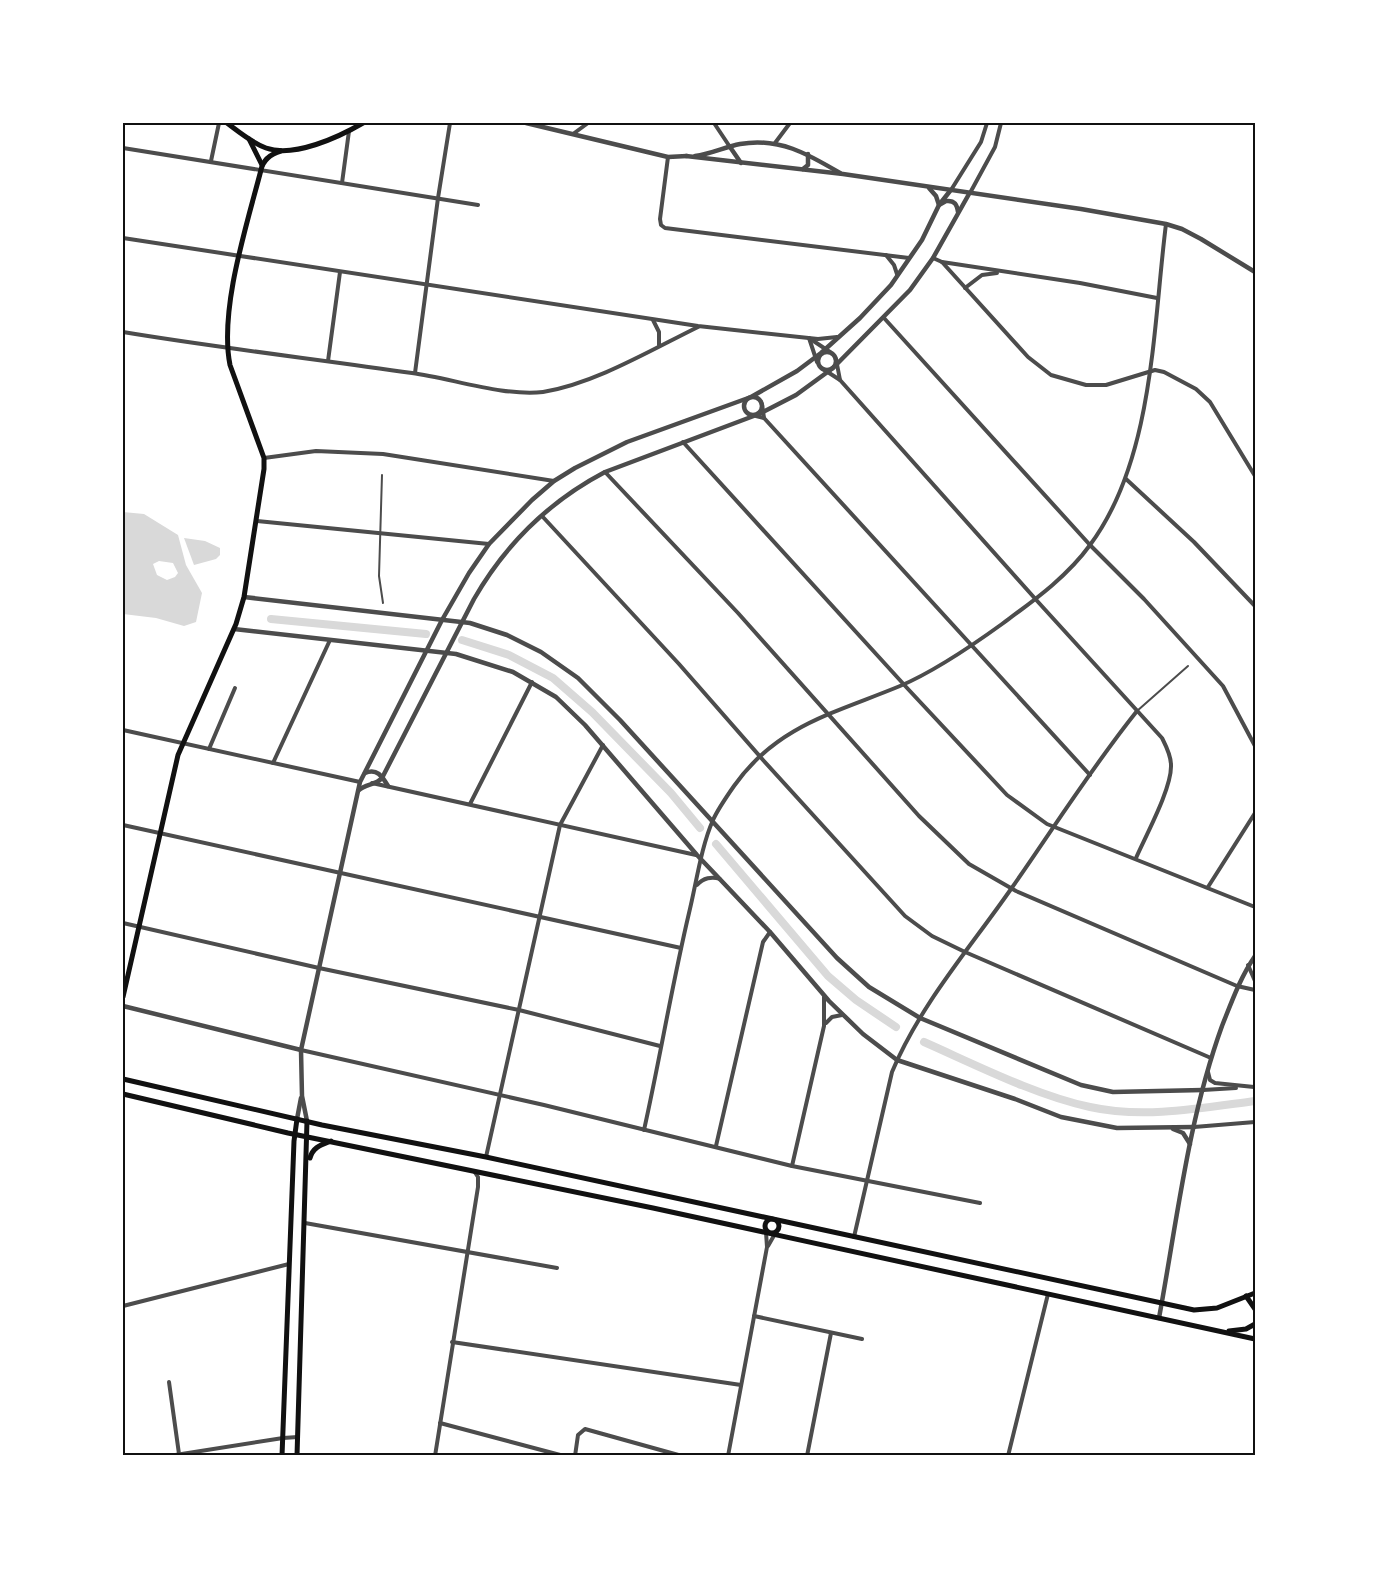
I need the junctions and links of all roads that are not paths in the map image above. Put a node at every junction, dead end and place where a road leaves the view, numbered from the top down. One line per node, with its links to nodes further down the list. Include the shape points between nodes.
1 (219, 123): 23 (street)
2 (227, 123): 13 (main road)
3 (363, 123): 11 (main road)
4 (450, 123): 31 (street)
5 (526, 123): 12 (street)
6 (588, 123): 12 (street)
7 (714, 123): 16 (street)
8 (790, 123): 14 (street)
9 (987, 123): 29 (street, via 981,142)
10 (1001, 123): 30 (street, via 995,147)
11 (349, 131): 18 (main road, via 303,148); 27 (street)
12 (573, 134): 21 (street)
13 (249, 140): 18 (main road); 24 (main road)
14 (775, 143): 15 (street); 19 (street)
15 (742, 144): 16 (street); 22 (street, via 738,149)
16 (730, 147): 20 (street); 22 (street)
17 (123, 148): 23 (street)
18 (280, 151): 24 (main road)
19 (808, 154): 25 (street, via 808,165); 26 (street)
20 (686, 156): 21 (street); 22 (street)
21 (668, 157): 37 (street, via 660,219 665,228)
22 (739, 160): 25 (street)
23 (211, 161): 24 (street)
24 (261, 167): 27 (street); 38 (main road)
25 (800, 169): 26 (street)
26 (843, 174): 28 (street)
27 (342, 183): 31 (street)
28 (928, 187): 29 (street); 33 (street)
29 (950, 191): 30 (street); 33 (street)
30 (969, 194): 34 (street); 35 (street)
31 (438, 198): 32 (street); 46 (street)
32 (478, 205)
33 (939, 205): 34 (street, via 953,202); 39 (street)
34 (958, 212): 40 (street)
35 (1166, 224): 43 (street, via 1201,239); 48 (street)
36 (123, 238): 38 (street)
37 (885, 255): 39 (street); 45 (street)
38 (239, 257): 42 (street); 56 (main road)
39 (909, 258): 45 (street)
40 (933, 258): 41 (street); 49 (street)
41 (942, 262): 44 (street); 47 (street)
42 (340, 272): 46 (street); 59 (street)
43 (1255, 272)
44 (1010, 273): 47 (street, via 982,275); 48 (street)
45 (897, 274): 53 (street, via 891,285)
46 (427, 286): 50 (street); 63 (street)
47 (965, 288): 61 (street, via 1028,357 1051,375 1086,385 1106,385)
48 (1157, 298): 61 (street)
49 (884, 318): 60 (street); 79 (street)
50 (652, 320): 51 (street); 55 (street, via 659,332)
51 (699, 326): 54 (street); 55 (street)
52 (123, 332): 56 (street)
53 (840, 336): 54 (street); 57 (street)
54 (809, 338): 57 (street); 58 (street)
55 (659, 345): 63 (street, via 593,377 540,392 515,392)
56 (227, 349): 59 (street); 69 (main road)
57 (828, 350): 58 (street); 60 (street)
58 (818, 357): 62 (street); 65 (street)
59 (328, 361): 63 (street)
60 (835, 363): 62 (street); 64 (street)
61 (1150, 370): 72 (street, via 1184,381 1210,402); 73 (street)
62 (825, 371): 64 (street); 66 (street, via 796,395)
63 (415, 373)
64 (840, 380): 81 (street)
65 (749, 398): 66 (street, via 744,408); 66 (street, via 756,398 762,405); 74 (street, via 627,442)
66 (756, 414): 67 (street); 67 (street); 68 (street)
67 (764, 418): 88 (street)
68 (684, 442): 70 (street); 93 (street)
69 (264, 458): 74 (street, via 316,452 383,454); 76 (main road)
70 (604, 471): 75 (street); 96 (street, via 738,613)
71 (382, 475): 77 (lane)
72 (1255, 476)
73 (1126, 479): 79 (street); 83 (street)
74 (554, 481): 78 (street)
75 (542, 516): 85 (street, via 499,560); 102 (street, via 680,664)
76 (256, 521): 77 (street); 80 (main road)
77 (378, 534): 78 (street); 82 (lane)
78 (489, 544): 84 (street)
79 (1090, 545): 81 (street); 100 (street, via 1223,686)
80 (244, 597): 84 (street); 86 (main road)
81 (1036, 599): 88 (street); 95 (street)
82 (383, 603)
83 (1255, 606)
84 (442, 620): 85 (street); 89 (street)
85 (463, 622): 90 (street); 112 (street, via 507,635 541,652 578,678)
86 (235, 626): 87 (street); 98 (main road)
87 (330, 640): 89 (street); 103 (street)
88 (972, 645): 93 (street); 104 (street)
89 (428, 651): 90 (street); 106 (street)
90 (447, 653): 92 (street, via 484,661); 105 (street)
91 (1188, 666): 95 (lane)
92 (532, 682): 99 (street, via 556,697); 110 (street)
93 (904, 685): 96 (street); 115 (street, via 1006,795)
94 (235, 688): 101 (street)
95 (1137, 711): 104 (street); 118 (street, via 1162,738 1171,765 1168,782)
96 (827, 715): 102 (street, via 778,740); 124 (street, via 943,840 969,864)
97 (123, 730): 98 (street)
98 (182, 743): 101 (street); 116 (main road)
99 (603, 746): 114 (street); 117 (street)
100 (1255, 746)
101 (209, 749): 103 (street)
102 (759, 756): 112 (street, via 734,785); 131 (street, via 905,916 932,936)
103 (273, 763): 106 (street)
104 (1090, 775): 115 (street)
105 (383, 777): 106 (street, via 375,771); 107 (street); 108 (street)
106 (362, 778): 107 (street); 109 (street)
107 (372, 783): 108 (street); 109 (street)
108 (388, 786): 110 (street)
109 (358, 792): 120 (street)
110 (470, 804): 114 (street)
111 (1255, 813): 122 (street)
112 (713, 820): 119 (street); 143 (street, via 837,958 869,987)
113 (123, 825): 116 (street)
114 (560, 825): 117 (street); 126 (street)
115 (1053, 826): 118 (street); 124 (street)
116 (159, 834): 120 (street); 128 (main road)
117 (697, 855): 119 (street)
118 (1136, 858): 122 (street)
119 (702, 859): 121 (street); 123 (street)
120 (340, 874): 126 (street); 134 (street)
121 (722, 880): 123 (street, via 712,877); 129 (street)
122 (1208, 887): 125 (street)
123 (695, 888): 130 (street)
124 (1011, 888): 131 (street); 136 (street)
125 (1255, 907)
126 (541, 916): 130 (street); 141 (street)
127 (123, 923): 128 (street)
128 (139, 927): 134 (street); 139 (main road)
129 (770, 932): 138 (street); 165 (street, via 763,942)
130 (681, 948): 145 (street)
131 (965, 952): 143 (street); 147 (street)
132 (1255, 956): 133 (street)
133 (1248, 965): 135 (street); 136 (street)
134 (318, 968): 141 (street); 146 (street)
135 (1255, 981)
136 (1237, 986): 137 (street); 147 (street)
137 (1255, 990)
138 (824, 995): 142 (street); 144 (street)
139 (123, 997)
140 (123, 1006): 146 (street)
141 (519, 1010): 145 (street); 154 (street)
142 (842, 1015): 144 (street, via 827,1020); 148 (street)
143 (920, 1018): 148 (street); 152 (street, via 1096,1090)
144 (824, 1026): 168 (street)
145 (660, 1046): 161 (street)
146 (301, 1050): 154 (street); 155 (street)
147 (1211, 1058): 149 (street)
148 (897, 1060): 160 (street, via 1061,1117 1117,1128); 172 (street)
149 (1208, 1070): 151 (street, via 1215,1083); 152 (street)
150 (123, 1079): 156 (main road)
151 (1254, 1087): 152 (street)
152 (1203, 1090): 159 (street)
153 (123, 1094): 162 (main road)
154 (499, 1095): 161 (street); 167 (street)
155 (302, 1096): 156 (street); 157 (street)
156 (297, 1119): 157 (main road); 162 (main road)
157 (308, 1121): 163 (main road); 167 (main road)
158 (1255, 1122): 159 (street)
159 (1194, 1127): 160 (street); 166 (street)
160 (1170, 1128): 166 (street, via 1183,1133)
161 (645, 1130): 165 (street)
162 (294, 1134): 163 (main road); 181 (main road)
163 (308, 1137): 164 (main road); 169 (main road)
164 (333, 1141): 169 (main road, via 312,1151); 170 (main road)
165 (716, 1146): 168 (street)
166 (1190, 1147): 186 (street)
167 (486, 1157): 175 (main road)
168 (792, 1166): 172 (street)
169 (307, 1170): 176 (main road)
170 (473, 1170): 171 (main road); 173 (street)
171 (493, 1174): 173 (street, via 483,1178); 177 (main road)
172 (867, 1182): 174 (street); 178 (street)
173 (478, 1187): 180 (street)
174 (980, 1203)
175 (773, 1220): 177 (main road, via 778,1225); 177 (main road, via 766,1223); 178 (main road)
176 (305, 1223): 180 (street); 200 (main road)
177 (771, 1232): 179 (street); 179 (street); 184 (main road)
178 (854, 1238): 186 (main road)
179 (767, 1247): 189 (street)
180 (467, 1252): 182 (street); 196 (street)
181 (290, 1264): 187 (street); 201 (main road)
182 (557, 1268)
183 (1255, 1293): 185 (main road)
184 (1048, 1294): 190 (main road); 212 (street)
185 (1246, 1296): 186 (main road, via 1206,1311); 188 (main road)
186 (1161, 1304): 190 (street)
187 (123, 1306)
188 (1255, 1309)
189 (754, 1316): 193 (street); 198 (street)
190 (1159, 1318): 192 (main road)
191 (1255, 1324): 192 (main road)
192 (1225, 1332): 195 (main road)
193 (831, 1333): 194 (street); 211 (street)
194 (862, 1339)
195 (1255, 1339)
196 (452, 1341): 198 (street); 199 (street)
197 (169, 1382): 202 (street)
198 (741, 1385): 210 (street)
199 (440, 1423): 206 (street); 207 (street)
200 (298, 1437): 201 (street); 205 (main road)
201 (283, 1438): 202 (street); 204 (main road)
202 (179, 1454): 203 (street)
203 (169, 1456)
204 (282, 1456)
205 (297, 1456)
206 (435, 1456)
207 (564, 1456)
208 (574, 1456): 209 (street, via 578,1435 585,1429)
209 (682, 1456)
210 (728, 1456)
211 (807, 1456)
212 (1008, 1456)

